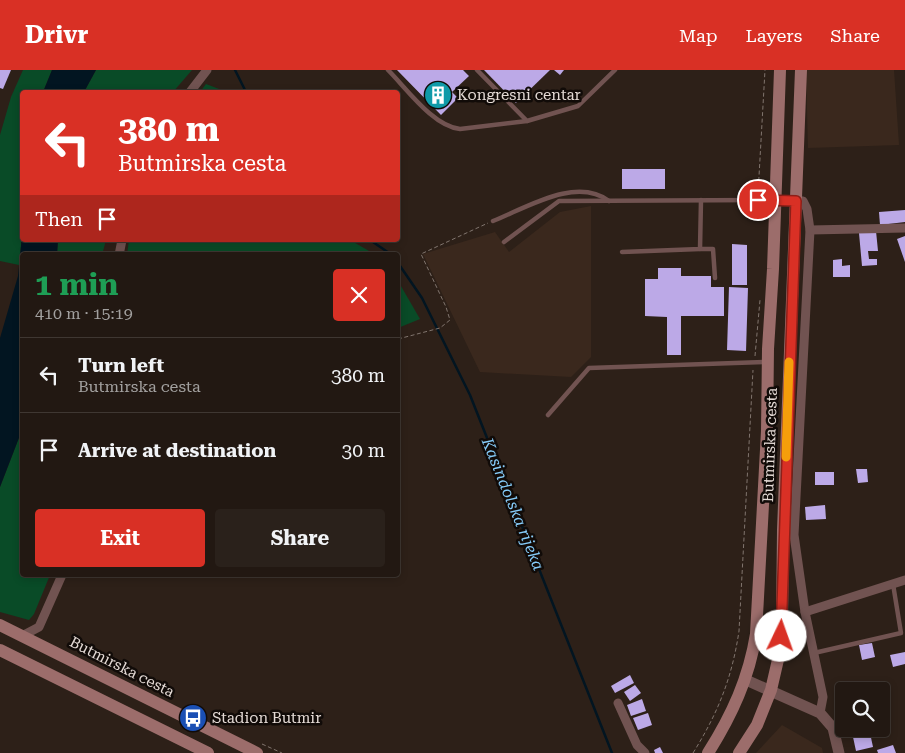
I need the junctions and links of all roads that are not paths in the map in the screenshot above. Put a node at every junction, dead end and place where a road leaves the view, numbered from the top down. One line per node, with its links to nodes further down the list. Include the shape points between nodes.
1 (208, 70): 7 (street)
2 (388, 70): 8 (lane, via 435,118 451,128)
3 (477, 70): 8 (lane)
4 (615, 70): 8 (lane, via 578,106)
5 (780, 70): 10 (main road, Butmirska cesta)
6 (801, 70): 12 (main road, Butmirska cesta)
7 (192, 90)
8 (527, 121)
9 (701, 200): 10 (lane); 11 (lane); 17 (lane)
10 (776, 200): 12 (street); 20 (main road, Butmirska cesta)
11 (610, 201): 13 (lane, via 593,192 570,193 553,196); 16 (lane, via 559,201)
12 (796, 201): 15 (street, Butmirska cesta, via 806,204); 33 (main road, Butmirska cesta, via 782,622 780,651)
13 (493, 221)
14 (905, 228): 15 (street)
15 (810, 230): 25 (street, Butmirska cesta, via 794,535)
16 (504, 242)
17 (700, 249): 18 (lane); 19 (lane, via 713,249)
18 (622, 252)
19 (715, 278)
20 (768, 362): 21 (lane, via 589,368); 32 (main road, Butmirska cesta, via 756,634)
21 (548, 415)
22 (61, 577): 27 (street)
23 (905, 580): 24 (street)
24 (893, 584): 25 (street); 31 (lane, via 901,633)
25 (805, 612): 31 (street, Butmirska cesta)
26 (0, 625): 28 (main road, Butmirska cesta)
27 (39, 627): 28 (street); 29 (street)
28 (22, 636): 29 (main road, Butmirska cesta)
29 (46, 647): 37 (main road, Butmirska cesta)
30 (0, 650): 36 (main road)
31 (814, 653): 35 (street, Butmirska cesta, via 823,697)
32 (746, 680): 33 (street); 39 (main road, Butmirska cesta)
33 (771, 690): 35 (street); 40 (main road, Butmirska cesta, via 757,724)
34 (618, 703): 38 (street, via 637,744)
35 (820, 713): 41 (street, via 833,728)
36 (208, 753)
37 (257, 753)
38 (645, 753)
39 (708, 753)
40 (739, 753)
41 (839, 753)

